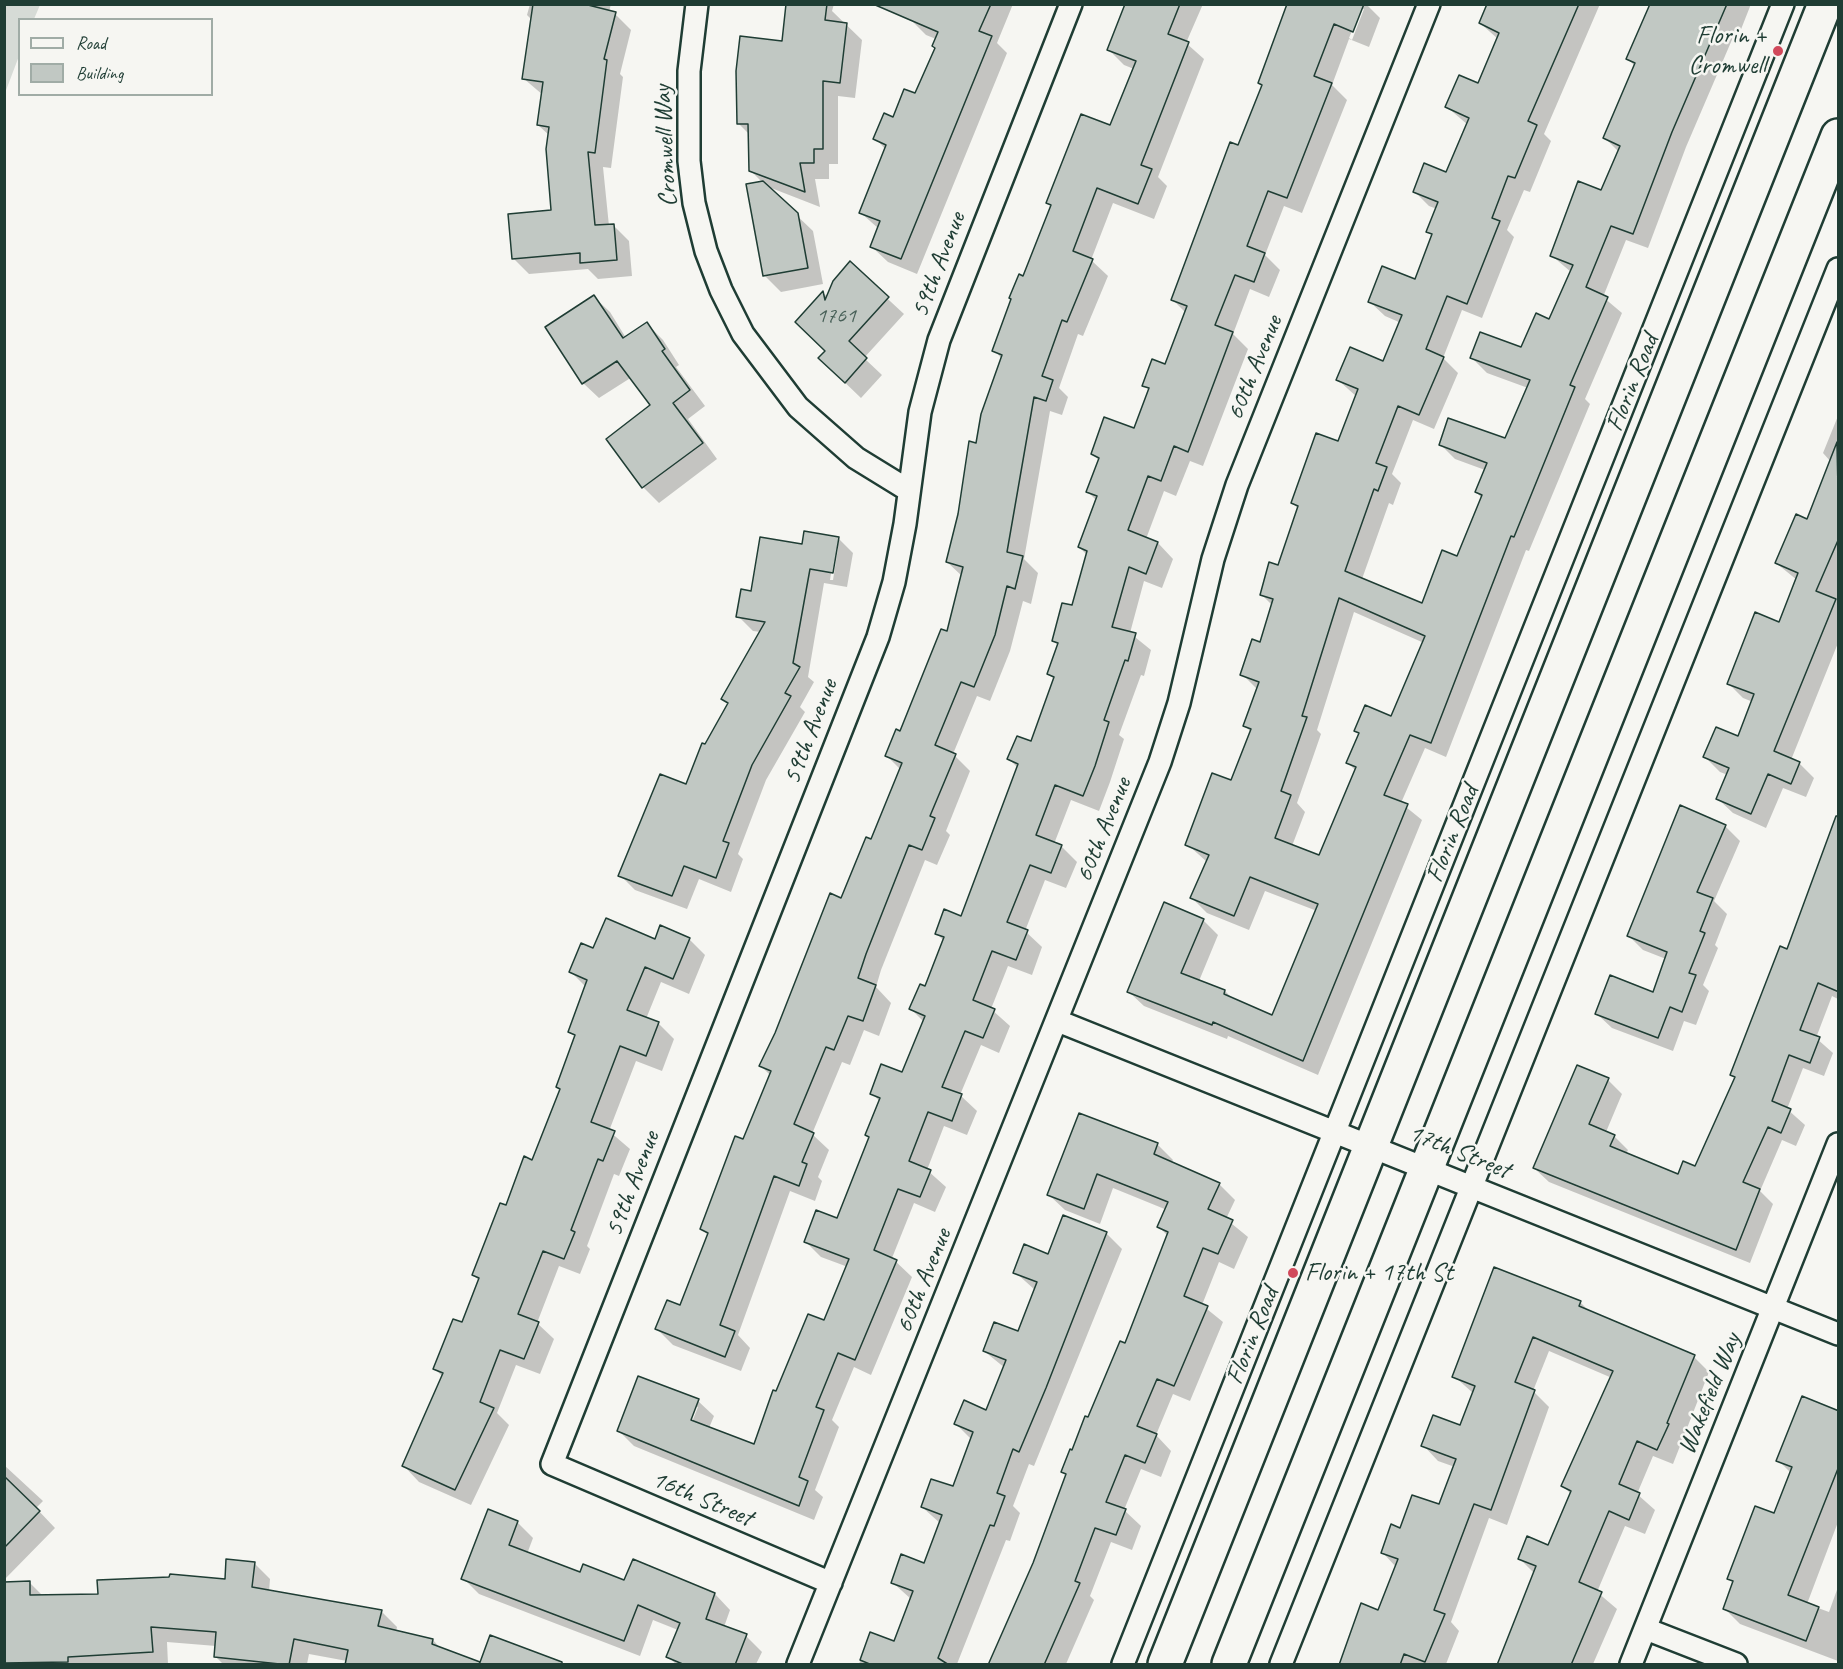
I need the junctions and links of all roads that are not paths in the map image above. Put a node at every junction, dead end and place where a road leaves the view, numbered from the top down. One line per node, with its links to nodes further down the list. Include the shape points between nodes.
1 (697, 4): 8 (street, Cromwell Way, via 689,71 689,161 699,222 721,290 743,334 798,407 856,458)
2 (1071, 4): 8 (street, 59th Avenue, via 939,340 920,412)
3 (1429, 4): 9 (street, 60th Avenue, via 1237,485 1213,559 1179,703 1160,762)
4 (1784, 4): 10 (street, Florin Road)
5 (1825, 4): 12 (main road, Florin Road)
6 (1839, 136): 13 (main road)
7 (1839, 269): 14 (street)
8 (908, 490): 17 (street, 59th Avenue, via 894,582 878,637)
9 (1058, 1021): 10 (street, 17th Street); 18 (street, 60th Avenue)
10 (1334, 1131): 12 (street, 17th Street); 21 (street, Florin Road)
11 (1839, 1144): 15 (street, Wakefield Way)
12 (1371, 1145): 13 (street, 17th Street); 22 (main road, Florin Road)
13 (1427, 1169): 14 (street, 17th Street); 23 (main road)
14 (1473, 1187): 15 (street, 17th Street); 24 (street)
15 (1773, 1308): 16 (street, 17th Street); 19 (street, Wakefield Way)
16 (1839, 1334)
17 (552, 1464): 18 (street, 16th Street)
18 (831, 1583): 20 (street, 60th Avenue)
19 (1646, 1629): 25 (street, Wakefield Way); 26 (street)
20 (798, 1665)
21 (1123, 1665)
22 (1165, 1665)
23 (1229, 1665)
24 (1281, 1665)
25 (1631, 1665)
26 (1736, 1665)

